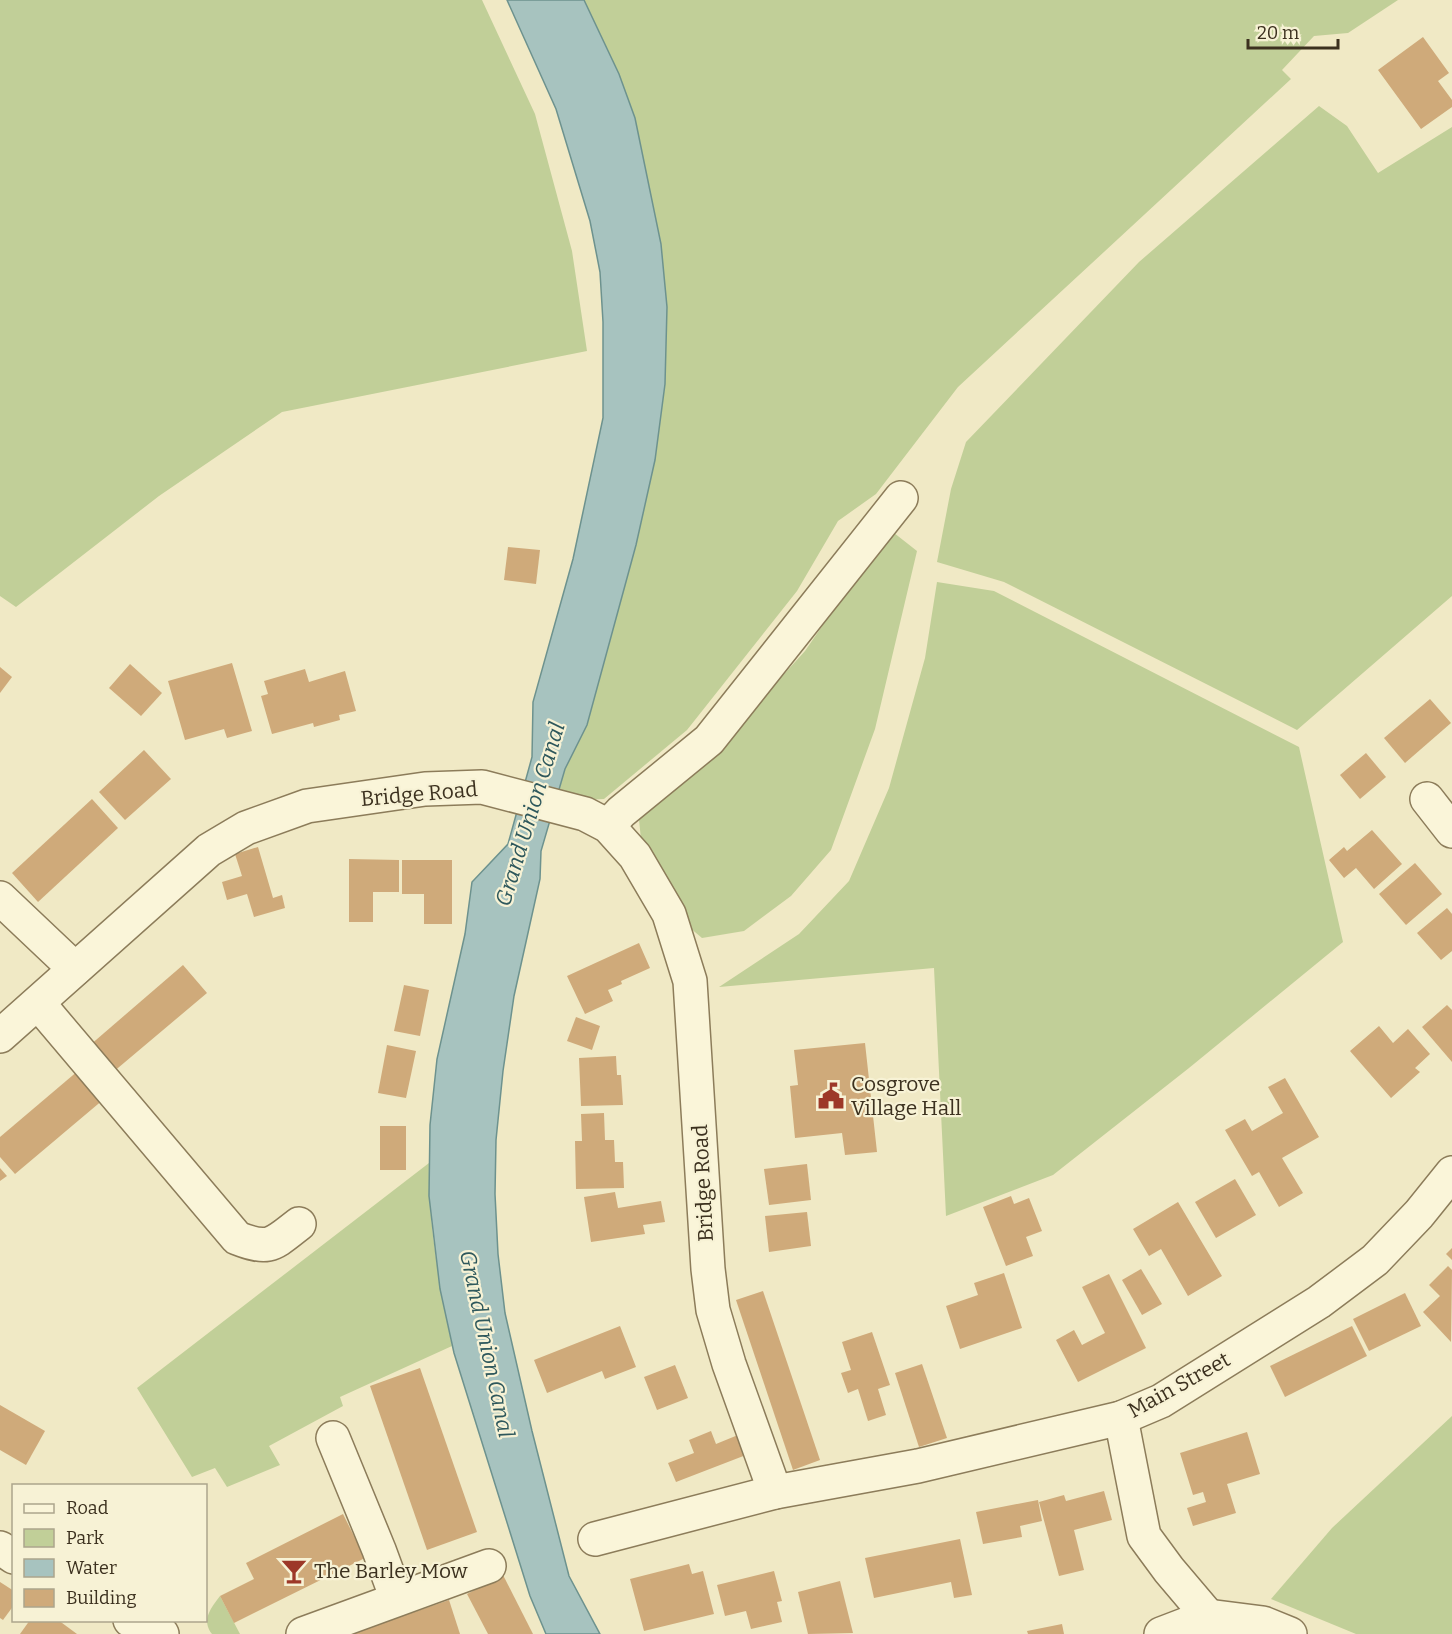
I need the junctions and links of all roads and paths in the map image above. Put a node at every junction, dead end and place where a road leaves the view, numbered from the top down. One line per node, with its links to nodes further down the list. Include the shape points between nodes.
1 (901, 498): 3 (street, via 709,740 621,812)
2 (1427, 799): 4 (street)
3 (596, 820): 6 (street, Bridge Road, via 482,787 425,789 308,806 246,828 209,850); 13 (street, Bridge Road, via 634,856 669,914 690,981 713,1310)
4 (1452, 831)
5 (0, 898): 6 (street)
6 (75, 969): 7 (street, Bridge Road)
7 (39, 1003): 8 (street, Bridge Road); 10 (street, via 237,1238 258,1246 275,1242)
8 (0, 1036)
9 (1452, 1173): 11 (street, Main Street, via 1376,1260 1319,1302 1161,1401)
10 (299, 1224)
11 (1121, 1418): 13 (street, Main Street, via 918,1466); 18 (street, via 1144,1536)
12 (333, 1438): 16 (street)
13 (775, 1492): 14 (street, Main Street)
14 (595, 1539)
15 (489, 1566): 16 (street)
16 (398, 1599): 20 (street)
17 (135, 1622): 19 (street)
18 (1211, 1625): 21 (street); 22 (street, via 1263,1623)
19 (162, 1634)
20 (303, 1634)
21 (1161, 1634)
22 (1290, 1634)

